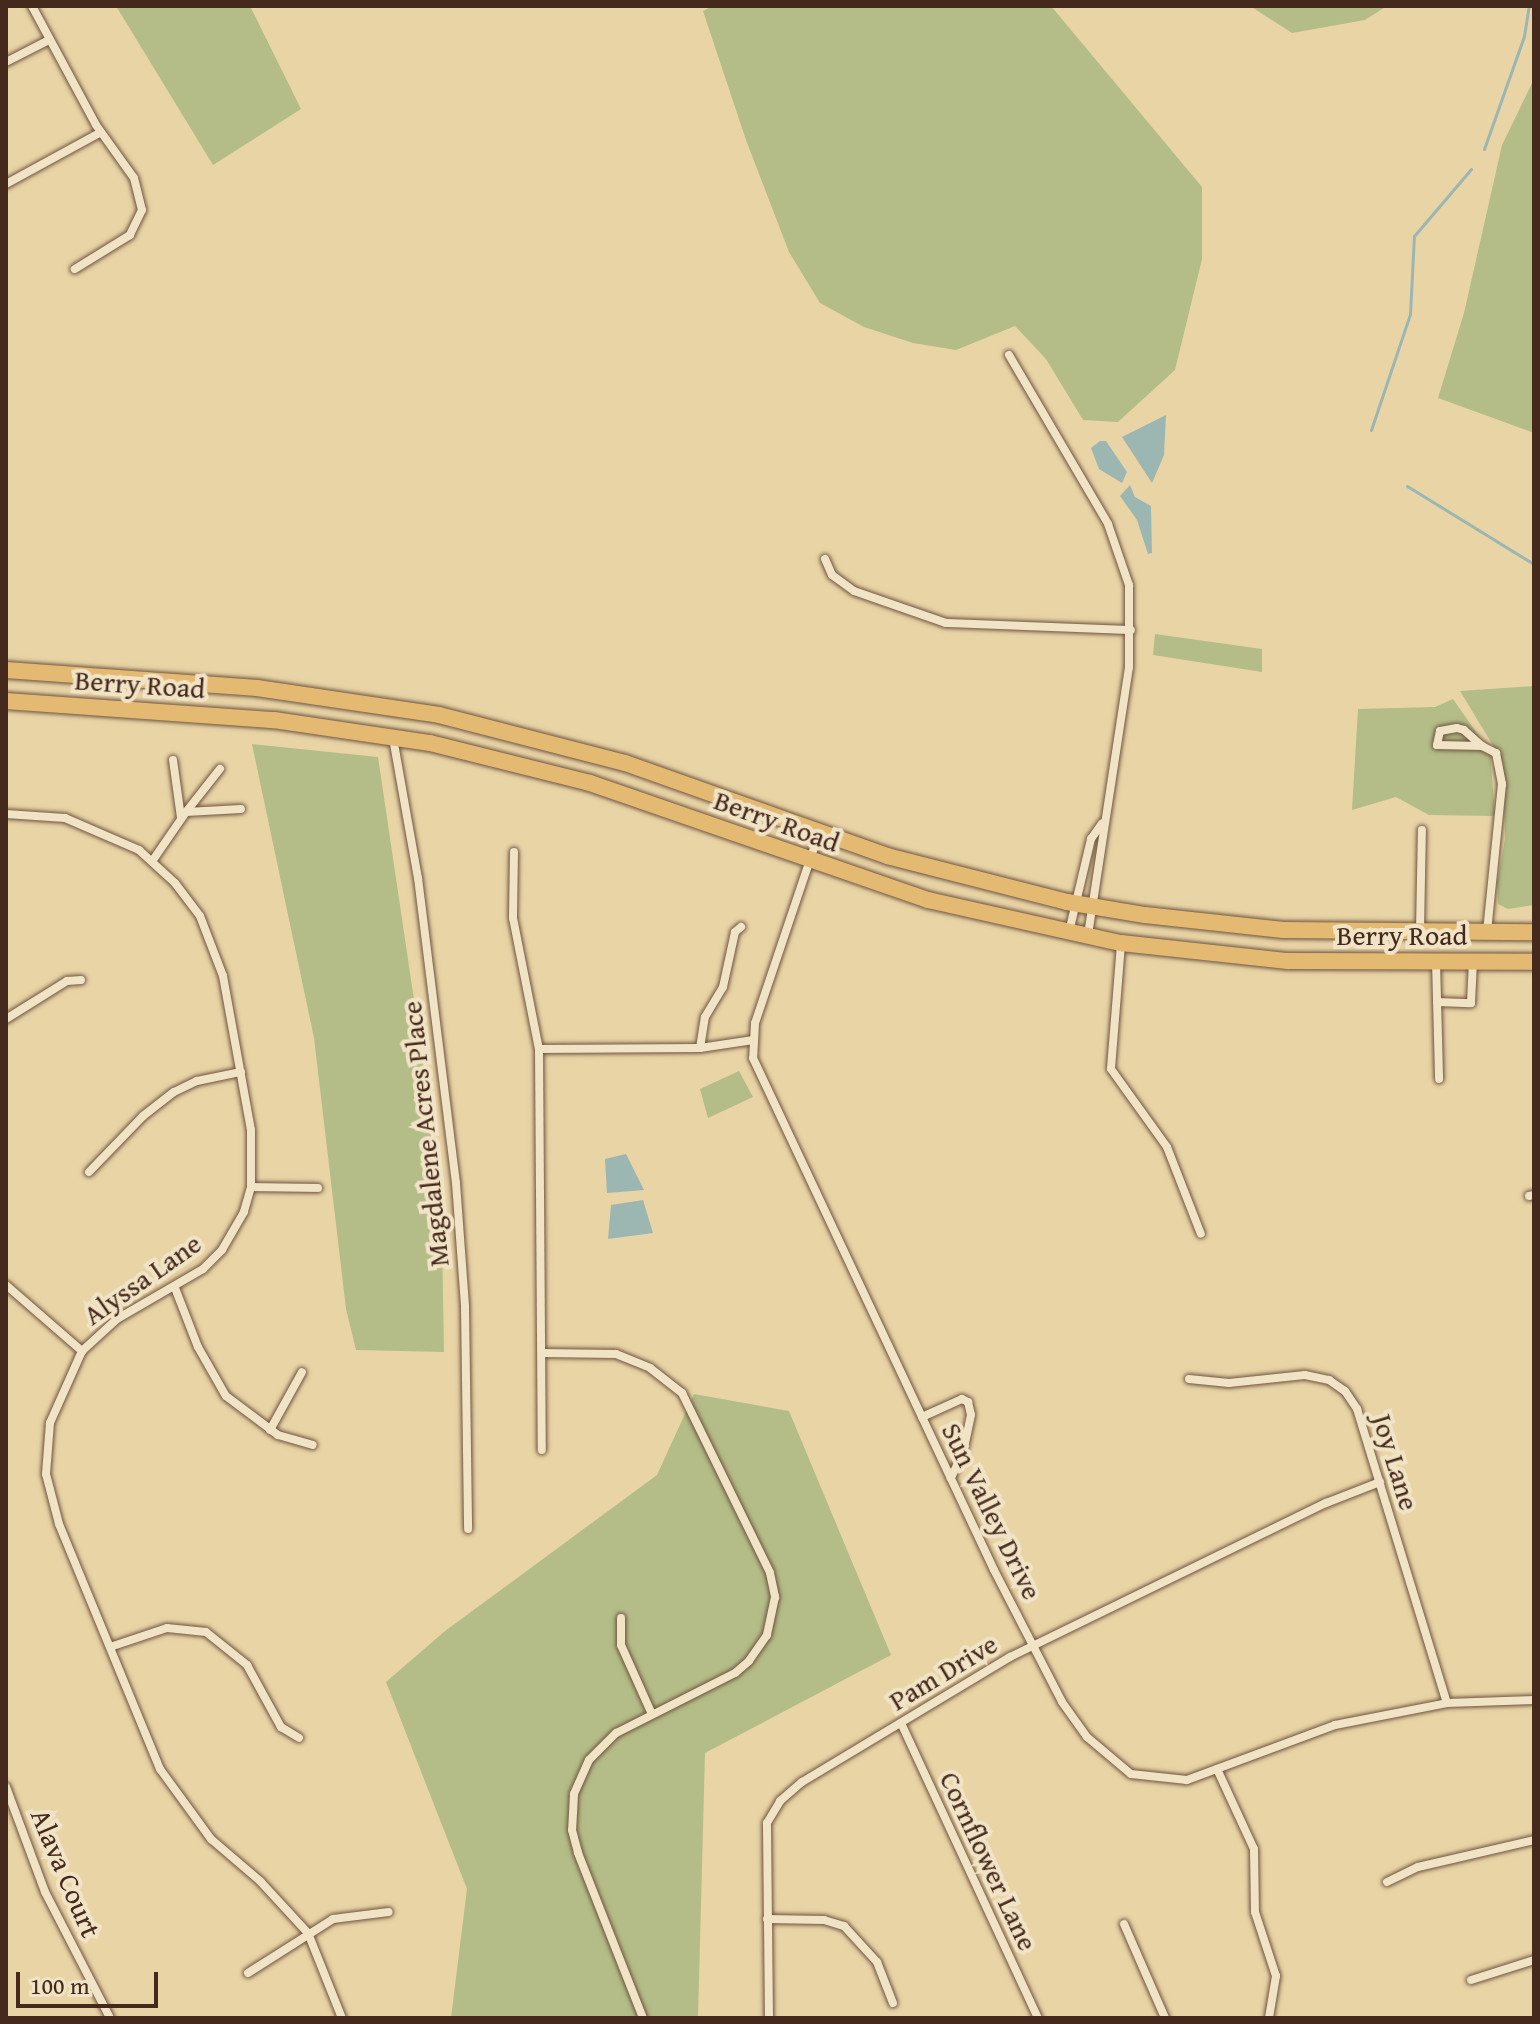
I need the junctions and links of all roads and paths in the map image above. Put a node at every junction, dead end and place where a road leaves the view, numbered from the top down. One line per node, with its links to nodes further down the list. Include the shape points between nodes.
1 (32, 6): 2 (street)
2 (49, 40): 3 (street); 4 (street)
3 (6, 62)
4 (101, 132): 5 (street); 6 (street, via 134,178 142,210 130,235)
5 (6, 184)
6 (75, 269)
7 (1009, 355): 9 (street, via 1108,524 1129,585)
8 (825, 559): 9 (street, via 832,575 854,591 946,623)
9 (1131, 630): 19 (street)
10 (6, 670): 21 (highway, Berry Road, via 257,688 439,715 625,763)
11 (6, 701): 12 (highway, Berry Road, via 274,720)
12 (393, 737): 23 (highway, Berry Road, via 590,783); 60 (street, Magdalene Acres Place, via 418,878 456,1183 465,1307)
13 (1482, 746): 13 (street, via 1441,748 1435,737 1457,728); 28 (street, via 1496,753 1502,784)
14 (173, 760): 18 (street)
15 (220, 769): 18 (street)
16 (241, 809): 18 (street)
17 (6, 814): 24 (street, Alyssa Lane, via 54,816 87,825)
18 (184, 815): 24 (street)
19 (1104, 819): 25 (street); 25 (street, via 1091,839)
20 (1422, 830): 27 (street)
21 (820, 832): 23 (street, Sun Valley Drive); 25 (highway, Berry Road, via 964,878)
22 (514, 852): 41 (street, via 513,918)
23 (809, 859): 30 (highway, Berry Road, via 928,900); 39 (street, Sun Valley Drive)
24 (153, 860): 42 (street, Alyssa Lane, via 187,898 211,940)
25 (1083, 905): 27 (highway, Berry Road, via 1283,930); 30 (street); 31 (street)
26 (741, 927): 40 (street, via 735,932 723,987 705,1017)
27 (1420, 930): 28 (highway, Berry Road)
28 (1487, 931): 29 (highway, Berry Road)
29 (1534, 932)
30 (1068, 933): 31 (highway, Berry Road)
31 (1088, 936): 32 (highway, Berry Road)
32 (1121, 943): 33 (highway, Berry Road, via 1288,961); 47 (street, via 1111,1069 1167,1147)
33 (1436, 960): 34 (highway, Berry Road); 37 (street)
34 (1473, 960): 35 (highway, Berry Road); 37 (street, via 1471,1003)
35 (1534, 962)
36 (81, 980): 38 (street, via 67,981)
37 (1437, 1002): 43 (street)
38 (6, 1019)
39 (753, 1040): 40 (street); 54 (street, Sun Valley Drive, via 753,1058 772,1107)
40 (700, 1048): 41 (street)
41 (539, 1049): 51 (street)
42 (241, 1072): 44 (street, via 174,1092); 45 (street, Alyssa Lane, via 251,1130)
43 (1439, 1079)
44 (89, 1172)
45 (251, 1187): 46 (street); 49 (street, Alyssa Lane, via 241,1219 222,1250)
46 (318, 1188)
47 (1201, 1234)
48 (6, 1285): 50 (street)
49 (175, 1288): 50 (street, Alyssa Lane, via 128,1311); 55 (street, via 217,1384 239,1409)
50 (82, 1351): 62 (street, Alyssa Lane, via 50,1423 46,1474 59,1524)
51 (543, 1353): 57 (street); 66 (street, via 616,1354 650,1368 682,1393 770,1573 775,1597 767,1635 749,1661 735,1673)
52 (302, 1372): 55 (street)
53 (1189, 1379): 59 (street, Joy Lane, via 1229,1383 1305,1375 1329,1380 1357,1409)
54 (922, 1417): 58 (street, Sun Valley Drive); 58 (street, via 962,1399 968,1402 971,1415 963,1453)
55 (270, 1430): 56 (street)
56 (313, 1445)
57 (542, 1450)
58 (951, 1478): 63 (street, Sun Valley Drive)
59 (1380, 1482): 63 (street, Pam Drive, via 1326,1503); 65 (street, Joy Lane)
60 (468, 1529)
61 (621, 1618): 66 (street, via 621,1645)
62 (110, 1647): 68 (street, via 167,1628 206,1632 235,1651 281,1727); 76 (street, Alyssa Lane, via 175,1794 211,1839)
63 (1033, 1647): 67 (street, Pam Drive); 69 (street, Sun Valley Drive, via 1062,1702 1115,1765 1170,1781)
64 (1534, 1700): 65 (street, Sun Valley Drive)
65 (1447, 1703): 69 (street, Sun Valley Drive, via 1335,1725)
66 (651, 1712): 83 (street, via 616,1733 589,1760 572,1810 578,1853)
67 (901, 1723): 74 (street, Pam Drive, via 780,1801 767,1823); 85 (street, Cornflower Lane)
68 (299, 1738)
69 (1217, 1769): 87 (street, via 1254,1849 1255,1912 1276,1976)
70 (6, 1787): 81 (street, Alava Court, via 49,1903)
71 (1534, 1840): 72 (street, via 1418,1867)
72 (1387, 1882)
73 (389, 1912): 76 (street, via 351,1913)
74 (767, 1919): 80 (street, via 824,1920 844,1926 877,1962); 84 (street, Pam Drive)
75 (1124, 1924): 86 (street)
76 (308, 1933): 78 (street); 82 (street, Alyssa Lane)
77 (1534, 1960): 79 (street)
78 (248, 1973)
79 (1471, 1980)
80 (893, 2003)
81 (110, 2018)
82 (342, 2018)
83 (643, 2018)
84 (769, 2018)
85 (1038, 2018)
86 (1165, 2018)
87 (1269, 2018)

